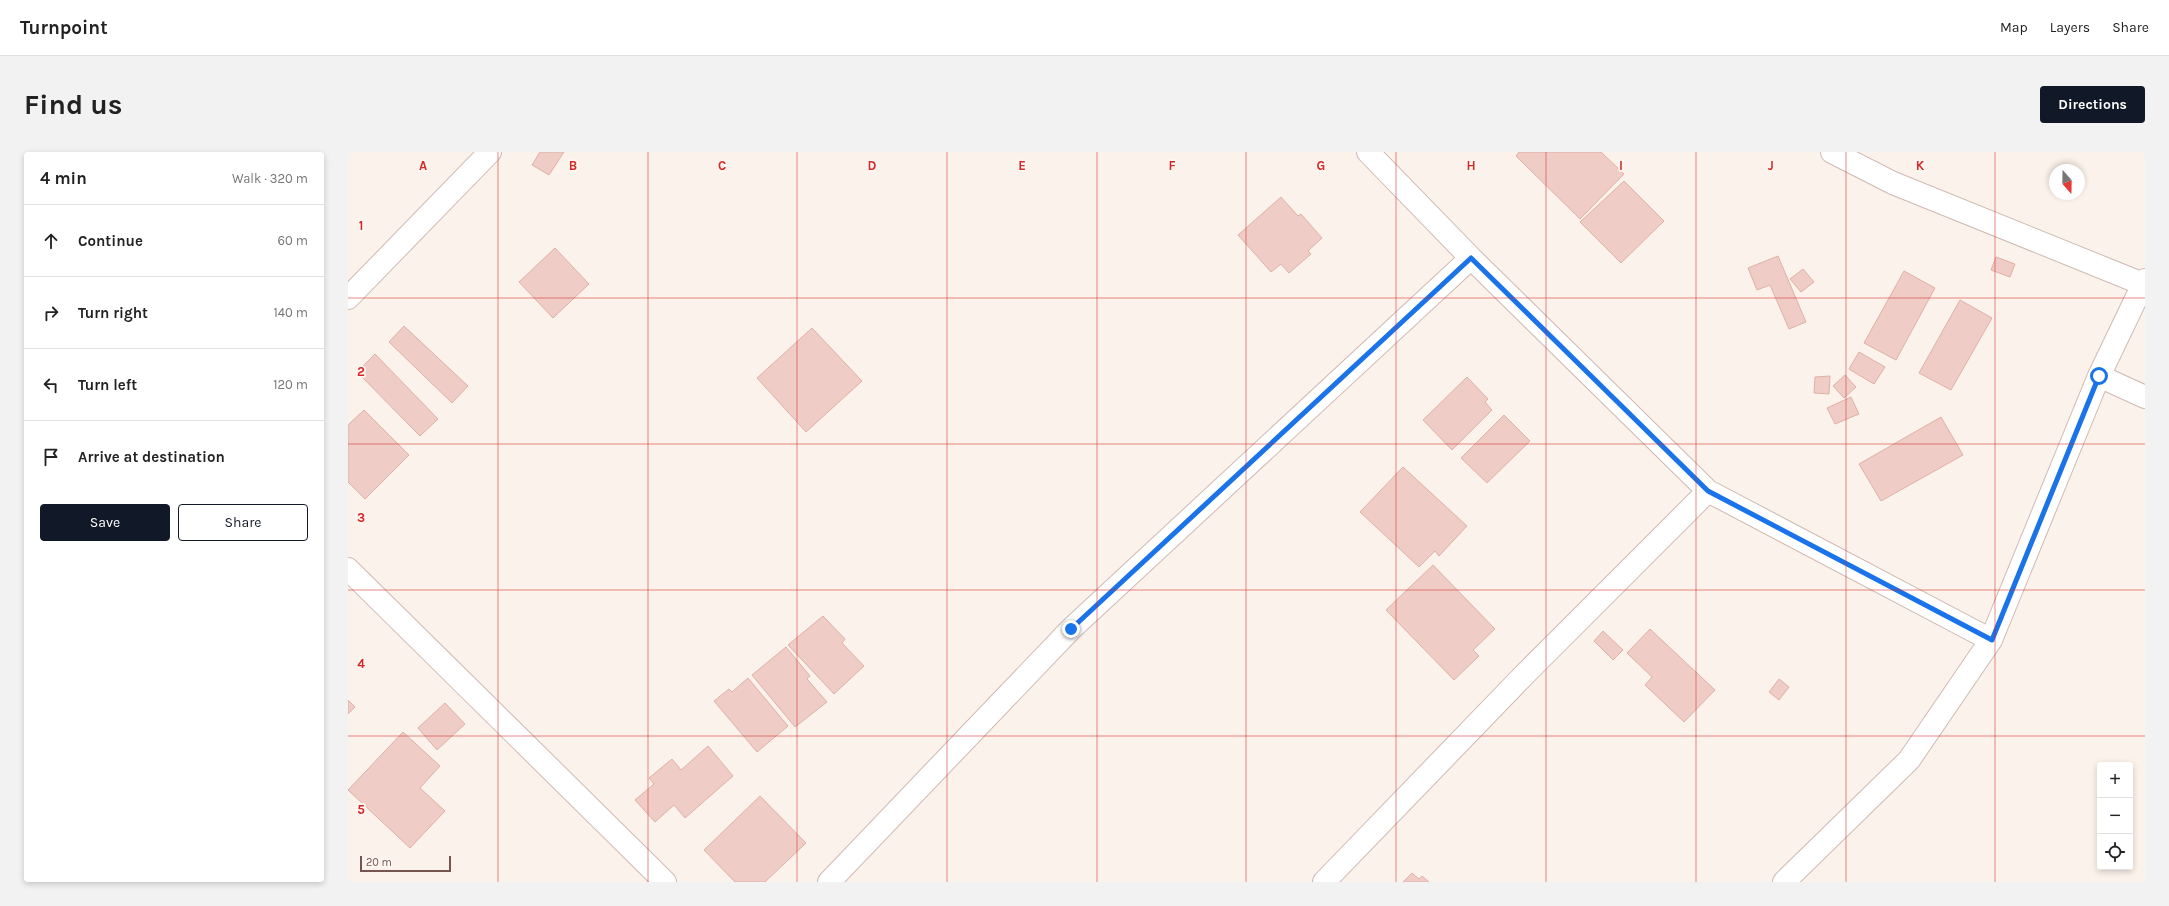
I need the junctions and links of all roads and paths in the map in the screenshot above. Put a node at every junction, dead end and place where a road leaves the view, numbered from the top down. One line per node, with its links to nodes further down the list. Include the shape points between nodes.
1 (490, 152): 6 (street)
2 (1368, 152): 4 (street)
3 (1832, 152): 5 (street, via 1893,183)
4 (1471, 258): 9 (street); 13 (street, via 1071,629)
5 (2144, 282): 7 (street)
6 (348, 298)
7 (2099, 376): 8 (street); 11 (street)
8 (2145, 397)
9 (1708, 491): 11 (street); 14 (street, via 1525,674)
10 (348, 568): 12 (street)
11 (1992, 640): 15 (street, via 1909,760)
12 (665, 882)
13 (829, 882)
14 (1324, 882)
15 (1784, 882)

